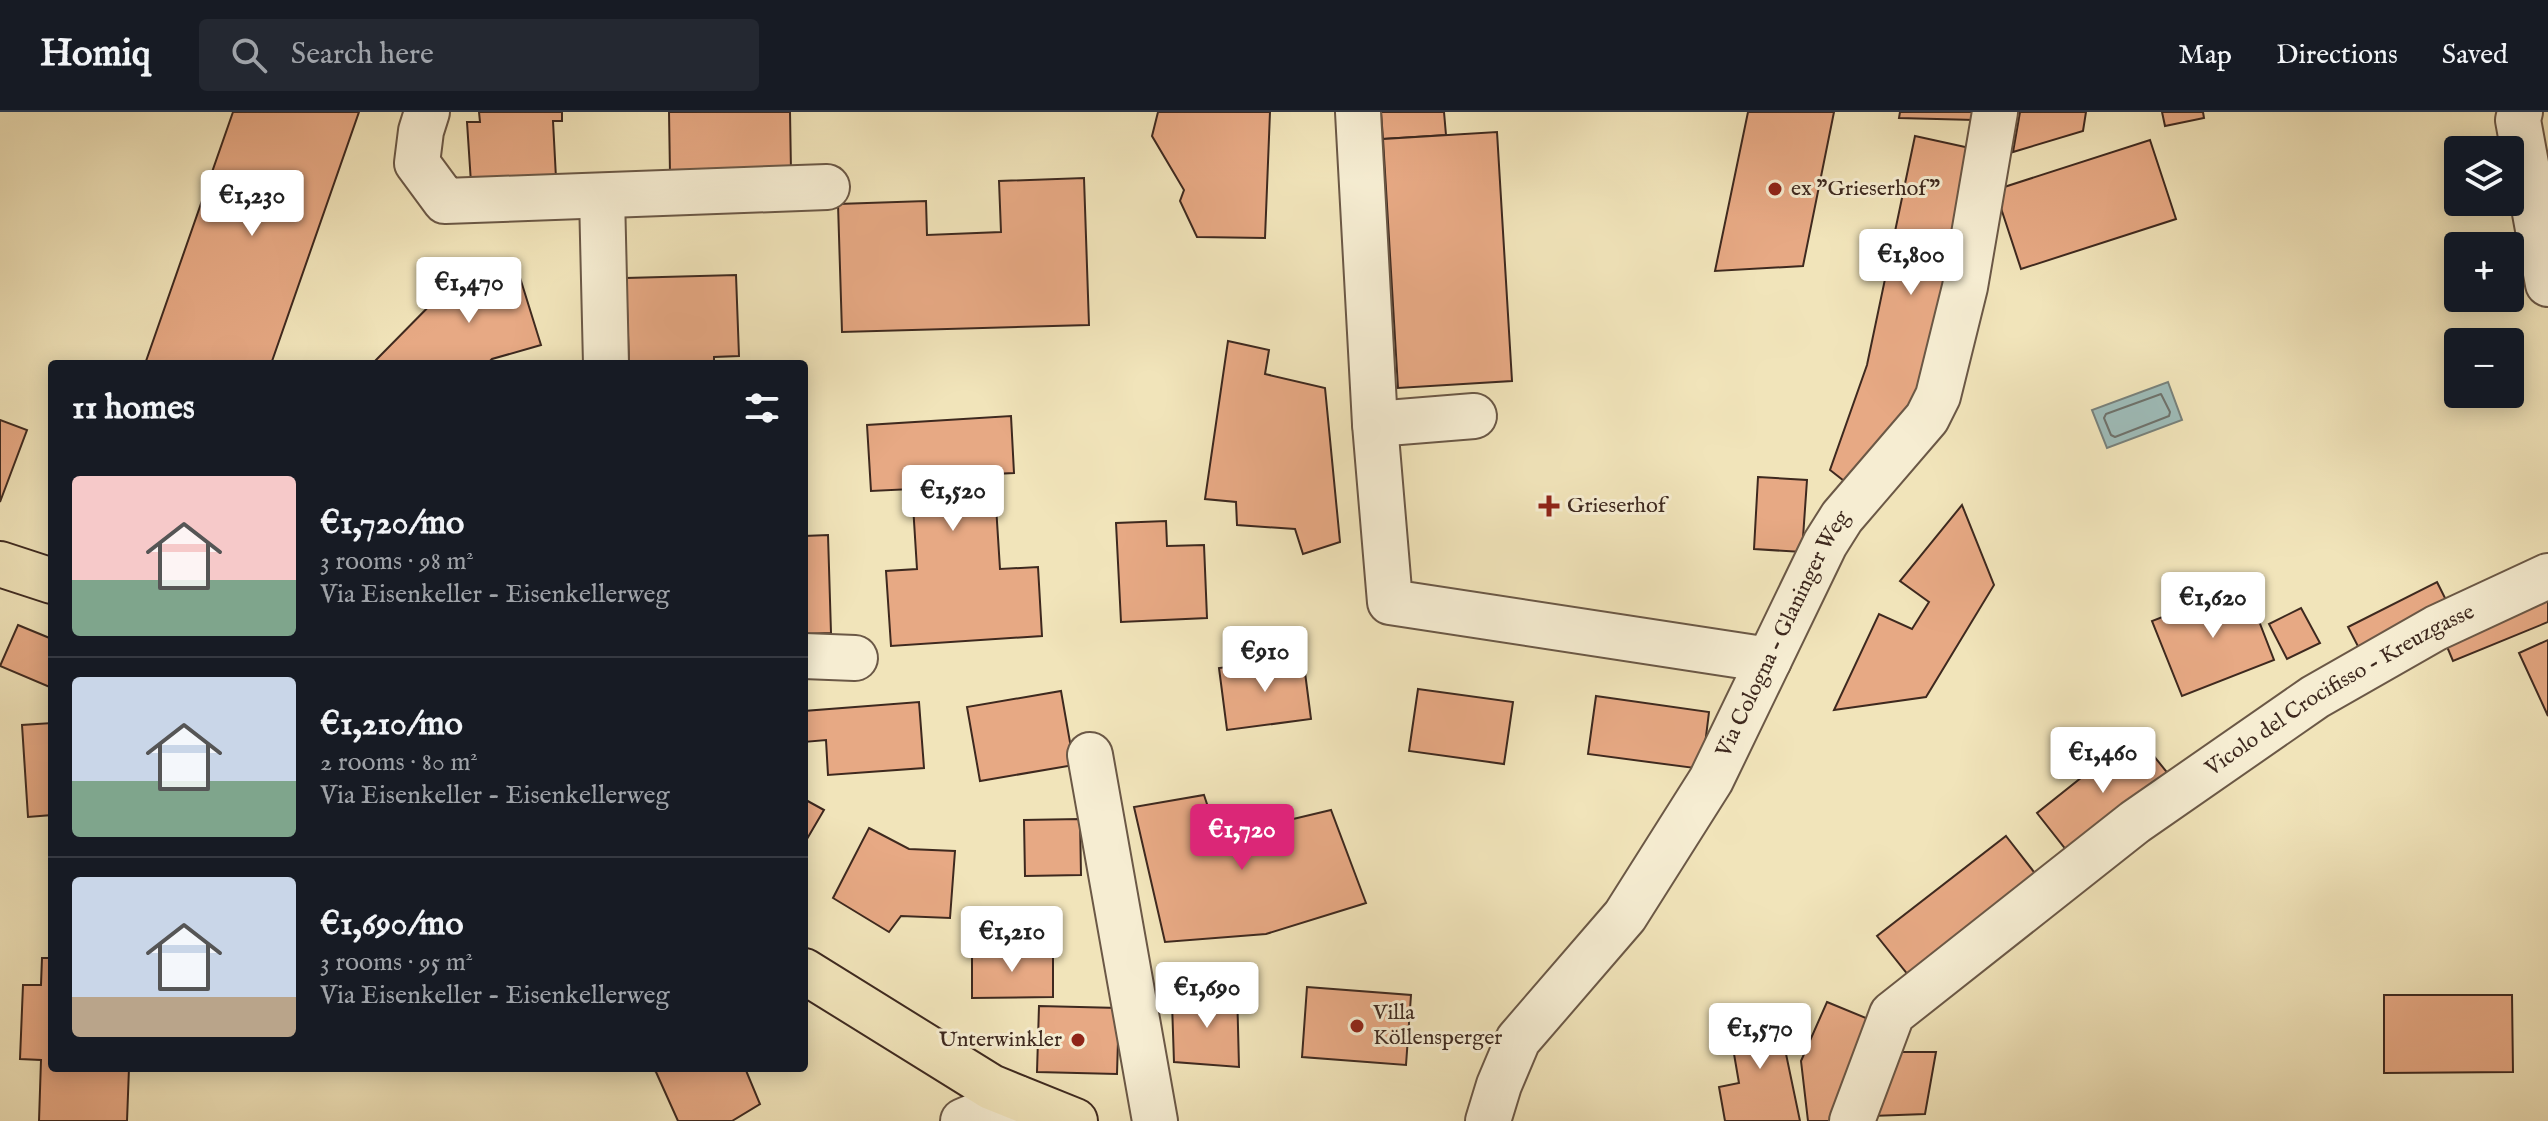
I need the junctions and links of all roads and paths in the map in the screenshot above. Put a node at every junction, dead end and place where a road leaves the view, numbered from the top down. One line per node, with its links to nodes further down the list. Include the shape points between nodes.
1 (427, 112): 6 (street, via 417,163 445,201)
2 (1358, 112): 10 (street)
3 (1995, 112): 16 (street, Via Cologna - Glaninger Weg, via 1965,287 1938,396 1927,418 1842,517)
4 (2520, 112): 7 (street)
5 (827, 187): 6 (street)
6 (602, 196): 8 (street)
7 (2548, 284)
8 (606, 360)
9 (1474, 416): 10 (street)
10 (1375, 424): 16 (street, via 1390,602)
11 (0, 564): 13 (main road)
12 (2548, 576): 24 (street, Vicolo del Crocifisso - Kreuzgasse, via 2436,628 2315,697 2135,822 1892,1014)
13 (48, 580)
14 (808, 656): 15 (street)
15 (855, 658)
16 (1769, 660): 23 (street, Via Cologna - Glaninger Weg, via 1711,780 1625,916 1518,1040)
17 (1090, 755): 22 (street)
18 (808, 974): 19 (main road, via 926,1049)
19 (1017, 1098): 20 (street); 21 (main road)
20 (963, 1121)
21 (1075, 1121)
22 (1155, 1121)
23 (1488, 1121)
24 (1852, 1121)

